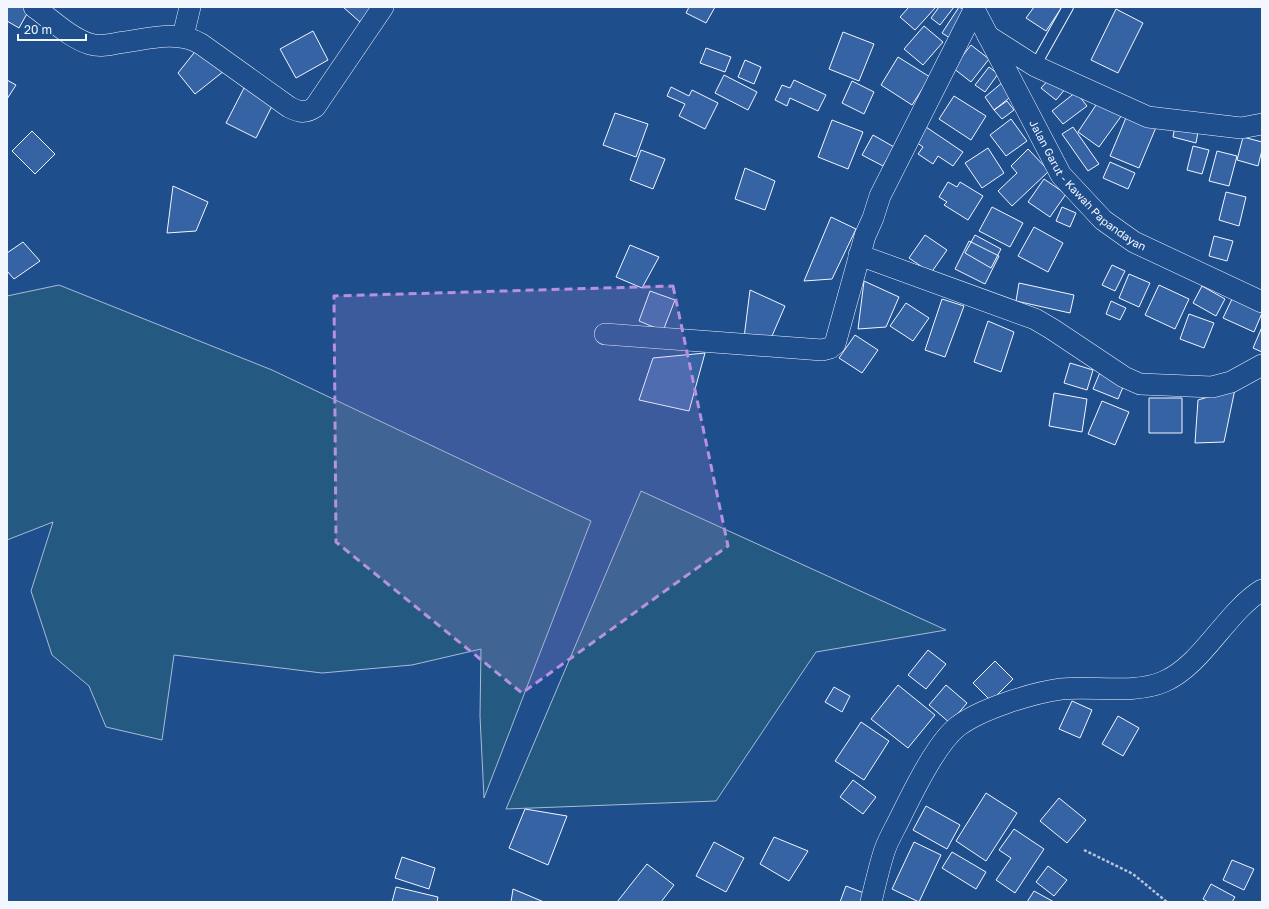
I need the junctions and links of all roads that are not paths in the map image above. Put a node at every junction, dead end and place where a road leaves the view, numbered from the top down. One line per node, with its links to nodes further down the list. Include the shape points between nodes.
1 (34, 7): 6 (street, via 74,36 91,44 107,45)
2 (190, 7): 6 (street)
3 (383, 7): 6 (street, via 310,111 302,112 289,107 201,44)
4 (1068, 7): 8 (lane)
5 (974, 9): 7 (street, Jalan Garut - Kawah Papandayan); 10 (street, via 880,196)
6 (183, 36)
7 (987, 36): 8 (street); 11 (street, Jalan Garut - Kawah Papandayan, via 1061,175 1103,220 1134,242)
8 (1035, 66): 9 (street, via 1148,118 1242,128)
9 (1262, 124)
10 (859, 255): 12 (street, via 835,344 830,348 822,350); 13 (street, via 1034,319 1124,377 1140,384 1212,387 1231,382)
11 (1262, 302)
12 (605, 334)
13 (1262, 366)
14 (1262, 590): 15 (street, via 1249,598 1200,654 1165,682 1147,688 1063,689 1034,694 976,716 957,727 944,739 897,824 884,851)
15 (871, 902)

